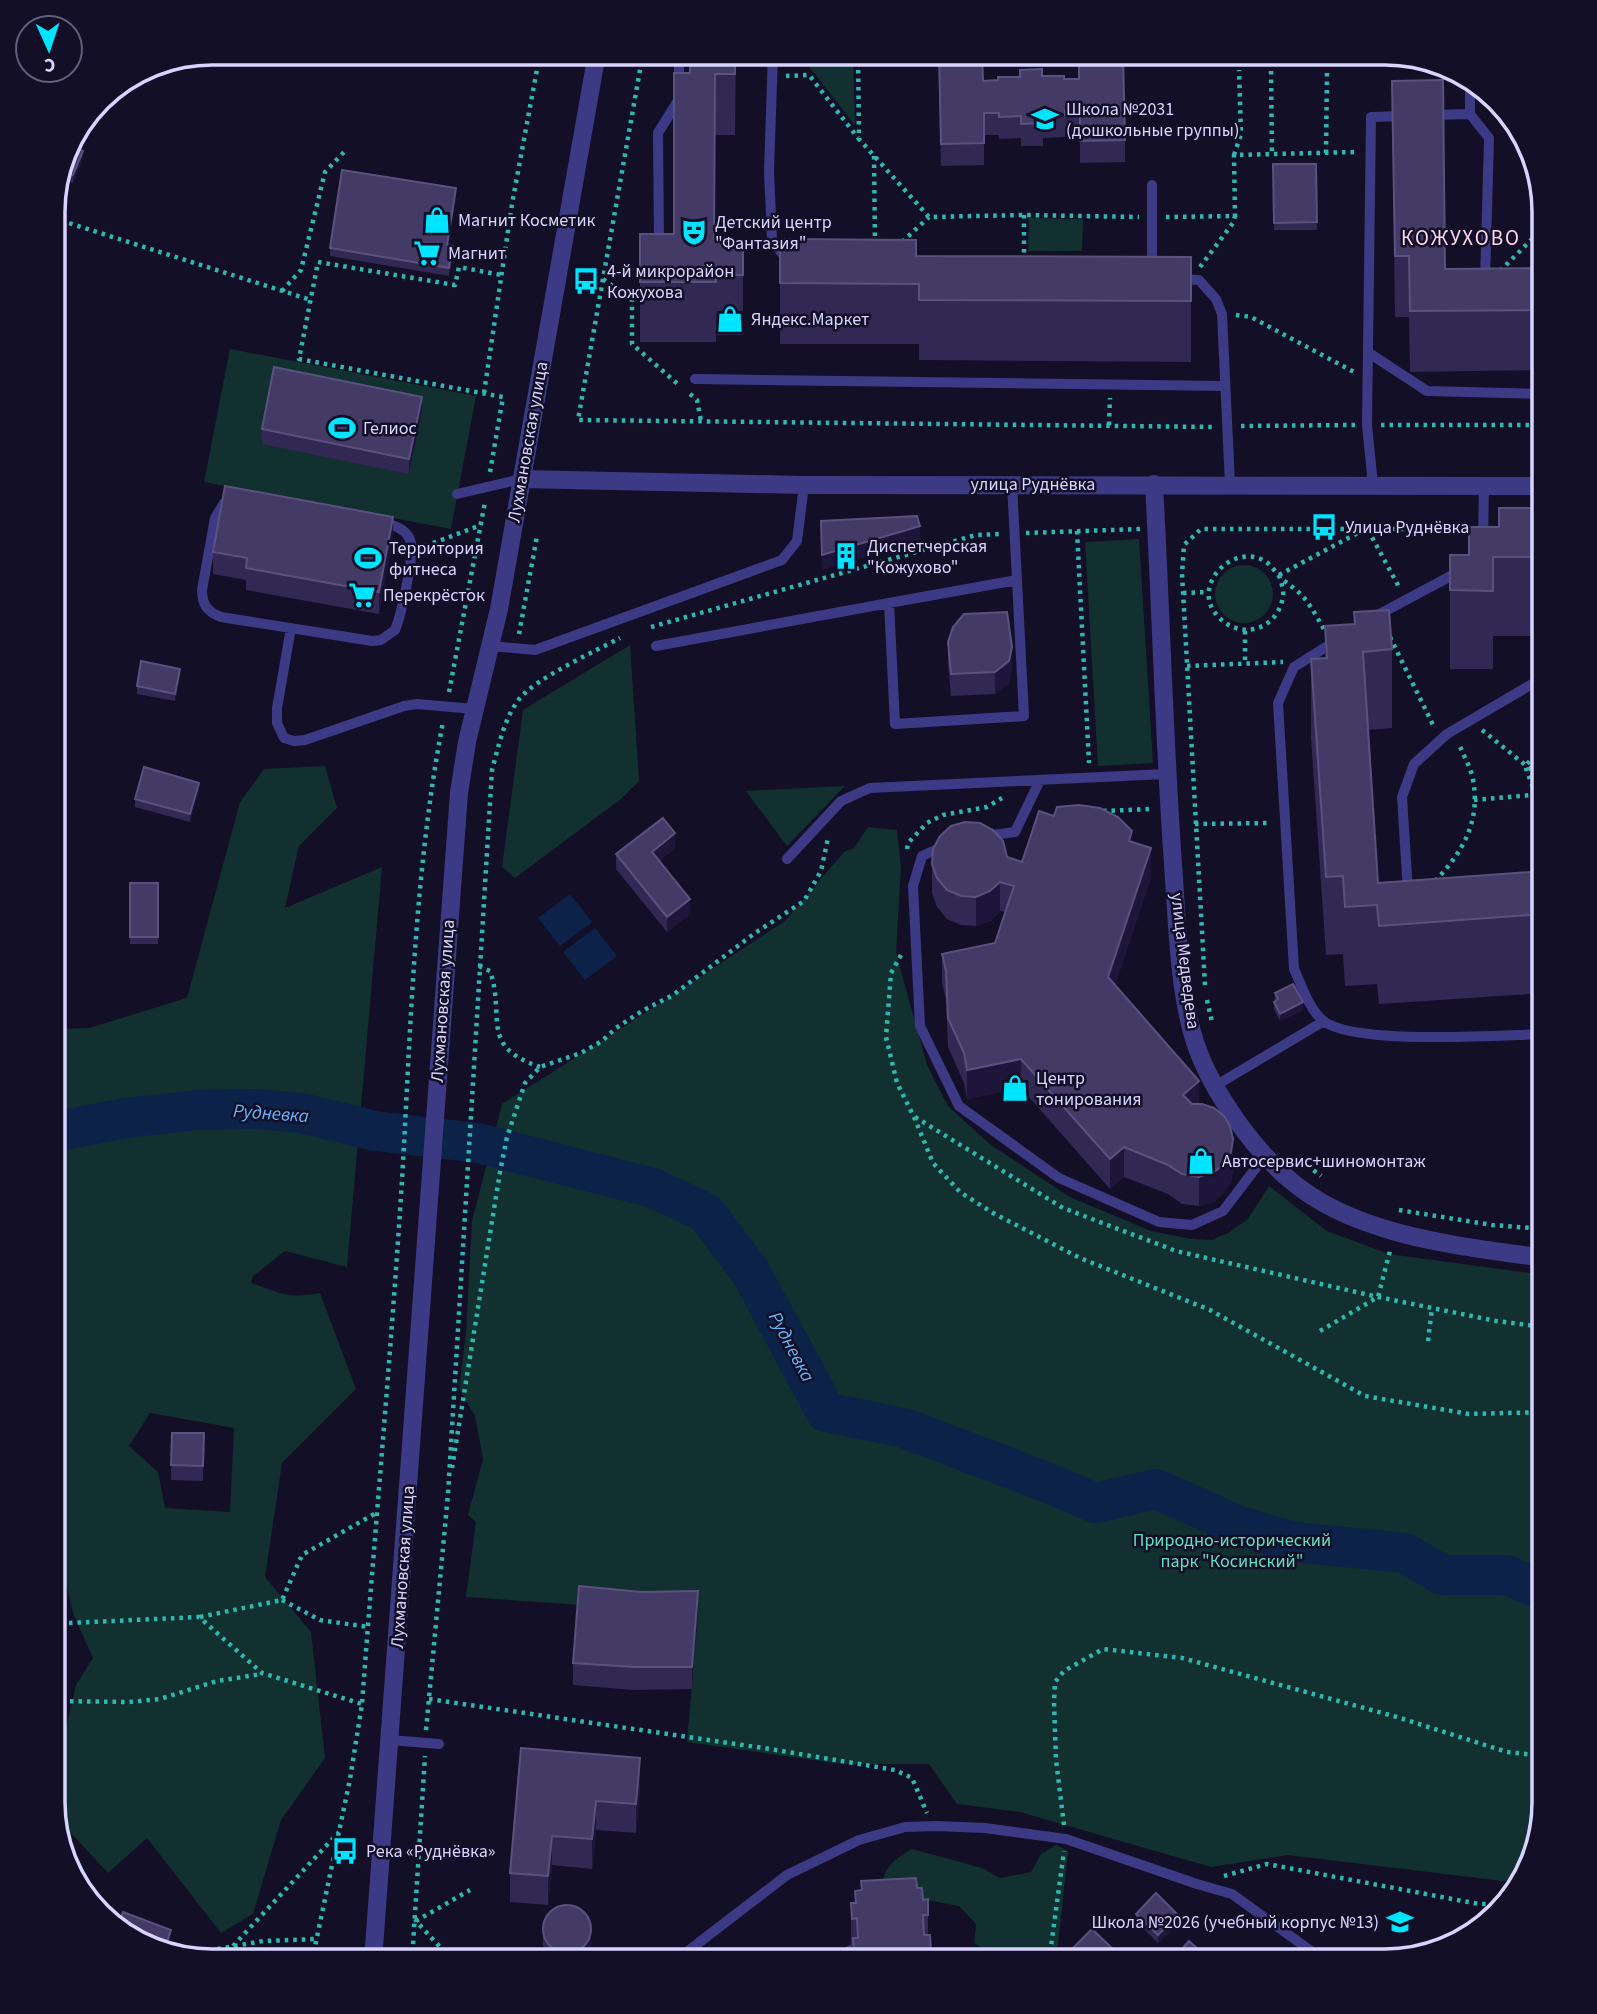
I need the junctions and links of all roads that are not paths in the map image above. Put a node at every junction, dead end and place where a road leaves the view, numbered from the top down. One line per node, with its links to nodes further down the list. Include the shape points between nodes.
1 (595, 65): 18 (street, Лухмановская улица)
2 (679, 65): 9 (lane, via 679,102 659,133)
3 (774, 65): 10 (lane, via 769,172 772,240 788,261)
4 (1470, 92): 5 (lane)
5 (1470, 114): 7 (lane); 13 (lane, via 1489,138 1485,285)
6 (1408, 116): 14 (lane, via 1371,117)
7 (1421, 116)
8 (1152, 185): 12 (lane)
9 (659, 260)
10 (800, 262)
11 (1139, 277): 12 (lane)
12 (1152, 277): 16 (lane, via 1199,280 1216,299 1222,314)
13 (1497, 286)
14 (1369, 353): 17 (lane, via 1427,391); 23 (lane, via 1367,425)
15 (695, 379): 16 (lane)
16 (1224, 386): 21 (lane)
17 (1532, 394)
18 (521, 480): 22 (street, улица Руднёвка); 26 (lane); 34 (street, Лухмановская улица)
19 (1012, 484): 20 (street, улица Руднёвка); 22 (street, улица Руднёвка); 29 (lane)
20 (1154, 484): 21 (street, улица Руднёвка); 38 (street, улица Медведева)
21 (1230, 484): 23 (street, улица Руднёвка)
22 (804, 485): 34 (lane, via 797,541 782,560 535,650)
23 (1373, 485): 24 (street, улица Руднёвка)
24 (1484, 486): 25 (street, улица Руднёвка); 27 (lane)
25 (1532, 486)
26 (457, 494)
27 (1483, 548)
28 (1472, 564): 31 (lane)
29 (1017, 580): 30 (lane); 30 (lane, via 1024,716 895,724)
30 (889, 603): 35 (lane)
31 (1367, 622)
32 (290, 628): 32 (lane, via 372,641 389,636 399,622 412,552 408,534 393,525 241,500 224,503 215,518 206,566 205,607 220,617); 37 (lane, via 277,708 284,738 305,740 417,704)
33 (1344, 636): 44 (lane, via 1294,667 1278,703 1294,969)
34 (490, 646): 37 (street, Лухмановская улица)
35 (656, 646)
36 (1532, 684): 43 (lane, via 1453,730 1414,764 1402,797)
37 (474, 709): 49 (street, Лухмановская улица, via 454,843)
38 (1166, 774): 39 (lane); 46 (street, улица Медведева, via 1192,1033)
39 (1040, 780): 40 (lane, via 1015,832); 42 (lane, via 870,788 841,801)
40 (980, 837)
41 (957, 841): 47 (lane, via 922,856 913,886 920,1026 959,1106 1059,1178 1159,1222 1192,1225 1223,1211)
42 (787, 859)
43 (1408, 899)
44 (1324, 1021): 45 (lane, via 1382,1037); 46 (lane)
45 (1532, 1034)
46 (1215, 1086): 47 (street, улица Медведева)
47 (1265, 1156): 48 (street, улица Медведева, via 1291,1181 1393,1240)
48 (1532, 1256)
49 (390, 1740): 50 (lane); 53 (street, Лухмановская улица)
50 (439, 1744)
51 (868, 1942): 55 (lane)
52 (913, 1944): 56 (lane)
53 (374, 1949)
54 (692, 1949): 57 (lane, via 787,1875 859,1840 905,1827 935,1826 1066,1839 1232,1894)
55 (853, 1949)
56 (921, 1949)
57 (1307, 1949)

